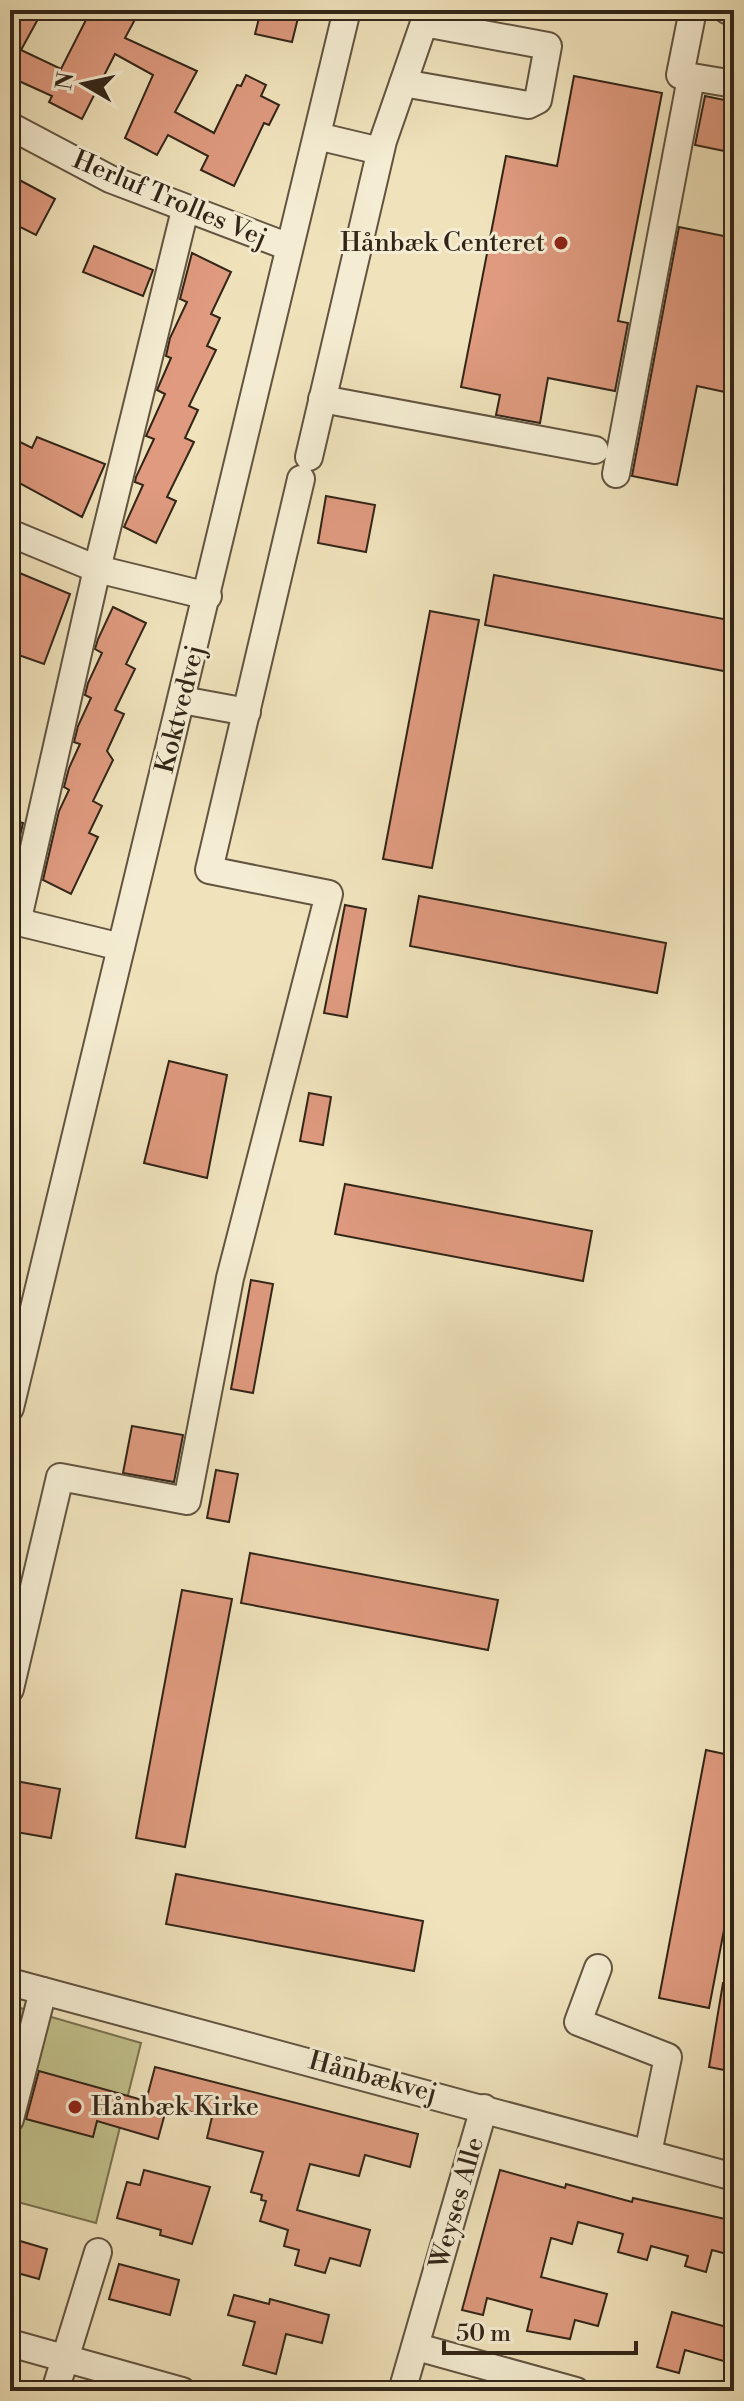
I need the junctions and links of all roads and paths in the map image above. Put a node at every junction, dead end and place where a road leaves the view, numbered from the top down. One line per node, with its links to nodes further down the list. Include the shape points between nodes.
1 (347, 10): 10 (street, Koktvedvej)
2 (693, 10): 6 (street, via 680,75)
3 (727, 10): 4 (street)
4 (734, 11)
5 (457, 20): 7 (street, via 424,23); 7 (street, via 548,46 538,100 528,105)
6 (691, 78): 8 (street); 16 (street)
7 (403, 83): 11 (street)
8 (734, 84)
9 (10, 126): 12 (street, Herluf Trolles Vej, via 110,179)
10 (317, 136): 11 (street); 13 (street, Koktvedvej)
11 (380, 151): 14 (street)
12 (185, 210): 13 (street, Herluf Trolles Vej); 18 (street)
13 (289, 247): 19 (street, Koktvedvej)
14 (322, 399): 15 (street); 21 (street)
15 (595, 450)
16 (616, 474)
17 (10, 533): 18 (street)
18 (97, 569): 19 (street); 22 (street)
19 (208, 596): 20 (street, Koktvedvej)
20 (182, 700): 21 (street); 23 (street, Koktvedvej)
21 (247, 712): 25 (street, via 209,870 329,894 230,1278 187,1501 60,1477)
22 (13, 922): 23 (street)
23 (121, 947): 24 (street, Koktvedvej)
24 (10, 1408)
25 (10, 1689)
26 (598, 1968): 31 (street, via 578,2022 668,2057)
27 (10, 1982): 28 (street, Hånbækvej)
28 (43, 1991): 29 (street, Hånbækvej); 30 (street)
29 (484, 2108): 31 (street, Hånbækvej); 35 (street, Weyses Alle)
30 (10, 2119)
31 (648, 2153): 32 (street, Hånbækvej)
32 (734, 2177)
33 (98, 2252): 36 (street)
34 (10, 2343): 36 (street)
35 (417, 2347): 39 (street, Weyses Alle); 40 (street)
36 (68, 2358): 37 (street); 38 (street)
37 (55, 2391)
38 (182, 2391)
39 (402, 2391)
40 (576, 2391)

